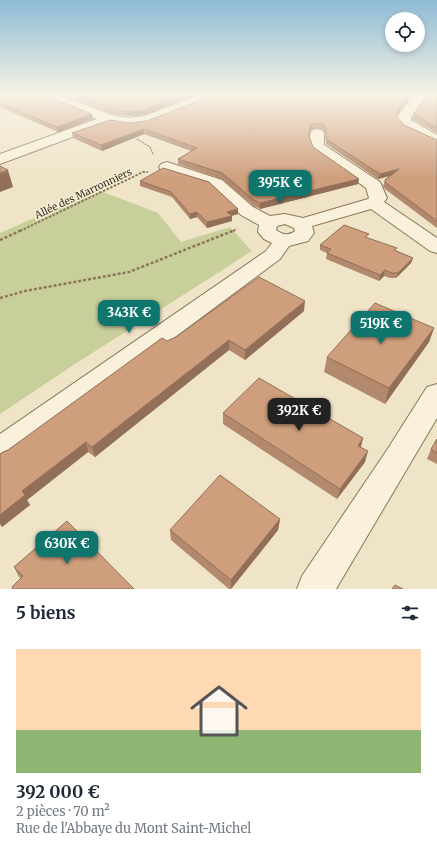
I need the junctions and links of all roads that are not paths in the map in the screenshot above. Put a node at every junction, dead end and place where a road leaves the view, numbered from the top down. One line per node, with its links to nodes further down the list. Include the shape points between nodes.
1 (99, 122): 5 (street)
2 (405, 122): 4 (street)
3 (316, 133): 7 (street, via 318,148 374,186 378,198)
4 (437, 140)
5 (2, 157)
6 (160, 162): 8 (street, via 216,183 247,211)
7 (374, 204): 8 (street); 9 (street)
8 (279, 227): 11 (street, via 273,255)
9 (437, 247)
10 (437, 394): 12 (street)
11 (0, 450)
12 (314, 589)

